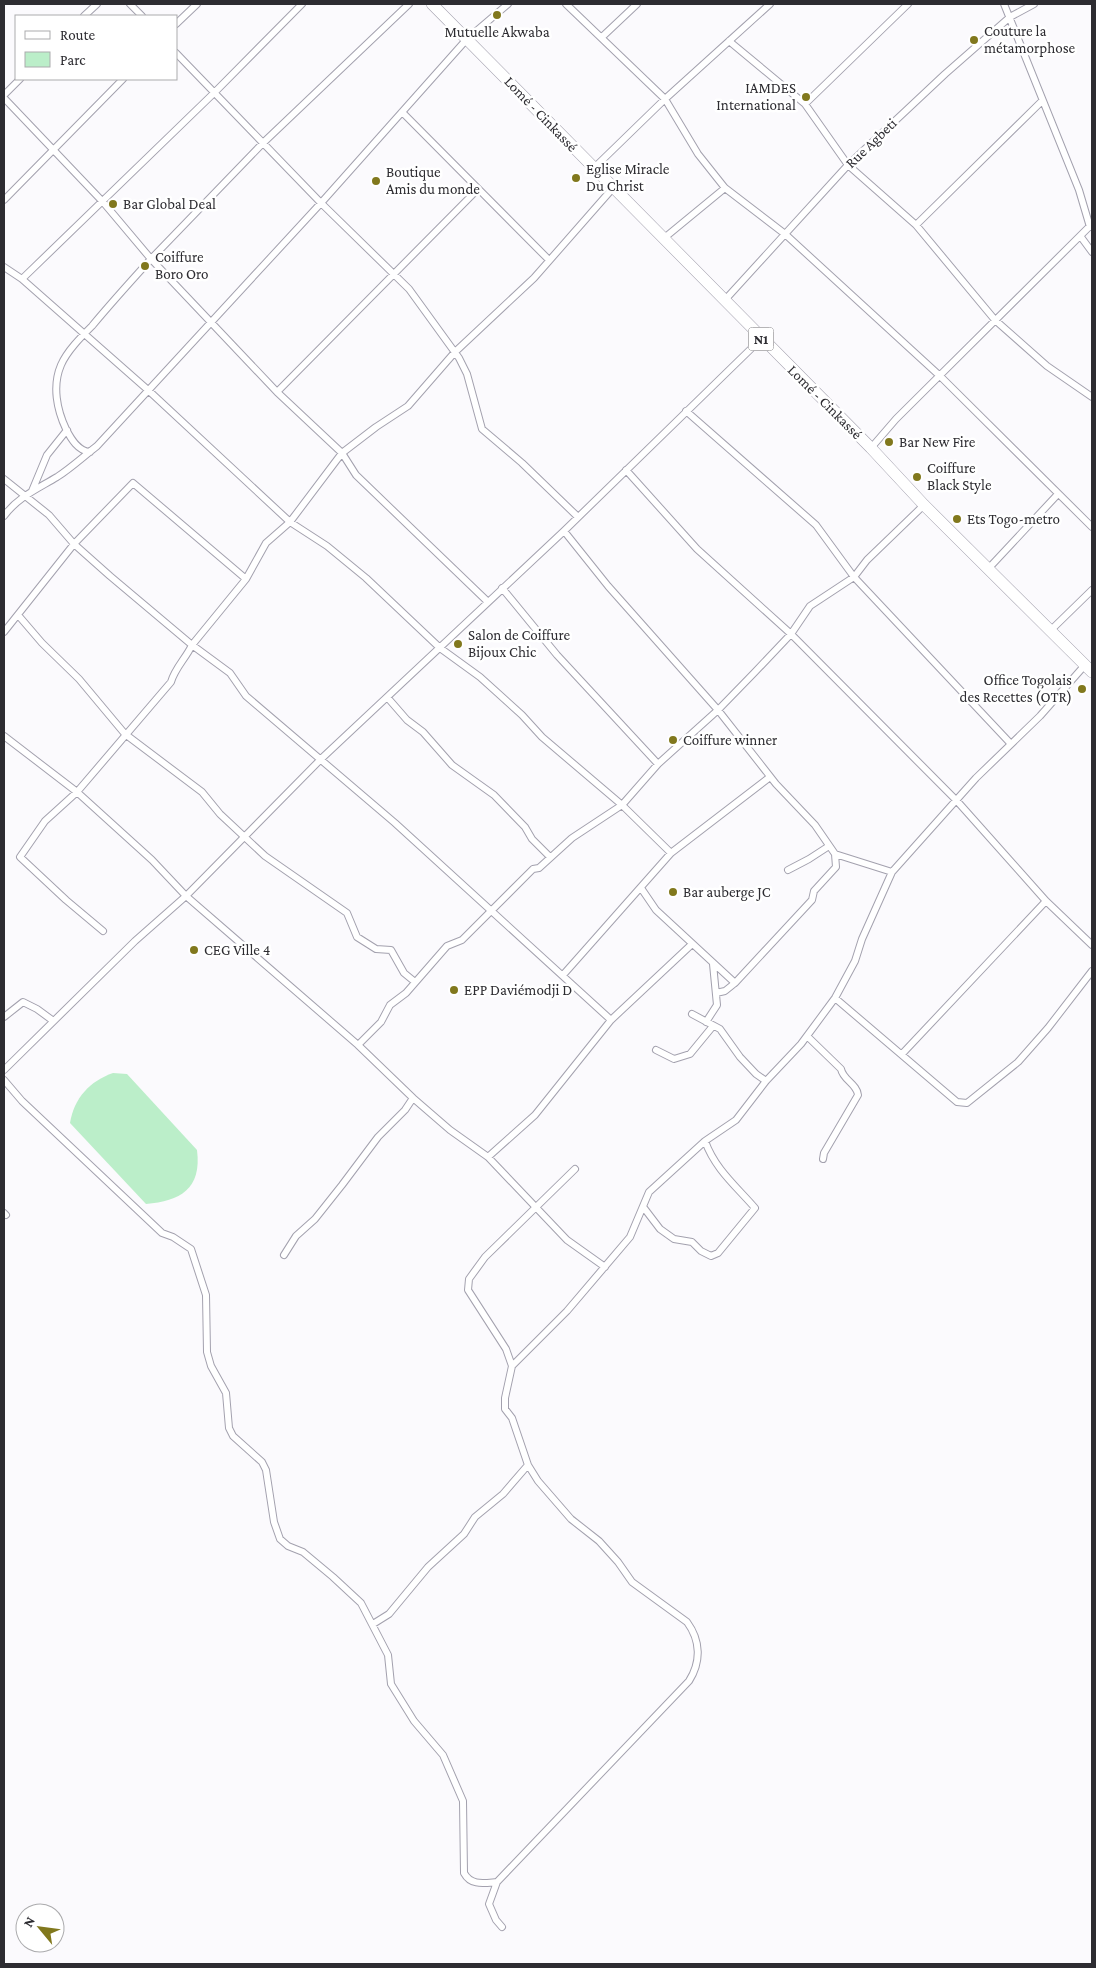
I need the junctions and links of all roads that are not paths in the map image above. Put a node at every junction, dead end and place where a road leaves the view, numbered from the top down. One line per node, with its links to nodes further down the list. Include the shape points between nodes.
1 (97, 4): 14 (street)
2 (130, 4): 15 (street)
3 (197, 4): 17 (street)
4 (302, 4): 24 (street)
5 (409, 4): 30 (street)
6 (432, 4): 19 (highway, Lomé - Cinkassé / N1)
7 (508, 4): 19 (street)
8 (566, 4): 18 (street)
9 (637, 4): 18 (street)
10 (908, 4): 28 (street)
11 (1004, 4): 16 (street)
12 (1034, 4): 16 (street, Rue Agbeti)
13 (766, 5): 20 (street)
14 (85, 15)
15 (141, 15)
16 (1010, 17): 27 (street); 32 (street, Rue Agbeti)
17 (178, 22)
18 (602, 37): 26 (street)
19 (467, 39): 29 (street); 33 (highway, Lomé - Cinkassé / N1)
20 (729, 41): 26 (street); 28 (street)
21 (178, 55): 24 (street)
22 (19, 80): 25 (street)
23 (121, 80): 31 (street)
24 (214, 93): 30 (street); 38 (street)
25 (4, 96): 31 (street)
26 (665, 99): 33 (street); 35 (street, via 698,154)
27 (1042, 101): 40 (street); 41 (street)
28 (805, 104): 32 (street)
29 (402, 112): 36 (street); 39 (street)
30 (264, 142): 39 (street); 46 (street)
31 (54, 150): 37 (street); 38 (street)
32 (848, 165): 40 (street); 42 (street, Rue Agbeti)
33 (594, 168): 34 (highway, Lomé - Cinkassé / N1)
34 (613, 188): 44 (highway, Lomé - Cinkassé / N1); 47 (street)
35 (725, 188): 42 (street); 44 (street)
36 (478, 189): 47 (street); 49 (street)
37 (4, 200)
38 (103, 202): 46 (street); 50 (street)
39 (321, 203): 49 (street); 53 (street)
40 (916, 225): 52 (street)
41 (1091, 225): 43 (street)
42 (785, 234): 51 (street, Rue Agbeti); 57 (street)
43 (1081, 237): 45 (street); 52 (street)
44 (663, 239): 51 (highway, Lomé - Cinkassé / N1)
45 (1092, 252)
46 (151, 259): 53 (street); 54 (street)
47 (549, 260): 56 (street, via 502,310)
48 (4, 267): 50 (street)
49 (393, 274): 56 (street, via 409,289); 59 (street)
50 (22, 279): 54 (street)
51 (724, 301): 55 (highway, Lomé - Cinkassé / N1)
52 (995, 320): 57 (street); 60 (street, via 1047,366)
53 (209, 323): 58 (street); 59 (street)
54 (84, 334): 58 (street); 62 (street, via 61,365 56,387 59,410)
55 (761, 339): 61 (street); 63 (highway, Lomé - Cinkassé / N1)
56 (455, 352): 65 (street, via 408,406); 73 (street, via 467,374 482,428)
57 (940, 376): 63 (street); 69 (street)
58 (148, 390): 64 (street); 74 (street)
59 (277, 392): 65 (street)
60 (1092, 397)
61 (686, 411): 66 (street); 79 (street, via 816,525)
62 (67, 430): 64 (street, via 77,446 84,452); 68 (street, via 46,455)
63 (871, 448): 71 (highway, Lomé - Cinkassé / N1)
64 (90, 452): 68 (street)
65 (342, 453): 74 (street); 83 (street, via 356,475)
66 (626, 470): 73 (street); 87 (street, via 697,549)
67 (4, 479): 70 (street)
68 (32, 491): 70 (street)
69 (1058, 494): 75 (street); 78 (street)
70 (24, 496): 72 (street); 77 (street, via 49,515)
71 (924, 505): 78 (highway, Lomé - Cinkassé / N1); 79 (street, via 866,560)
72 (4, 516)
73 (578, 517): 76 (street)
74 (290, 522): 80 (street, via 266,543); 89 (street, via 327,546 366,578)
75 (1092, 527)
76 (564, 531): 81 (street); 92 (street, via 608,586)
77 (74, 544): 80 (street, via 133,483); 84 (street); 88 (street)
78 (988, 569): 85 (highway, Lomé - Cinkassé / N1)
79 (854, 577): 87 (street, via 810,606); 95 (street)
80 (246, 579): 88 (street)
81 (502, 588): 83 (street); 97 (street, via 557,655)
82 (1092, 590): 85 (street)
83 (488, 602): 89 (street)
84 (18, 614): 86 (street); 93 (street)
85 (1050, 631): 90 (highway, Lomé - Cinkassé / N1)
86 (4, 632)
87 (791, 634): 92 (street); 100 (street)
88 (192, 645): 93 (street, via 174,672 172,682); 96 (street, via 230,673 246,696)
89 (440, 648): 91 (street); 101 (street, via 480,677 542,737)
90 (1089, 669): 95 (street)
91 (387, 697): 96 (street); 106 (street, via 452,765 494,795)
92 (718, 710): 97 (street); 98 (street)
93 (125, 734): 99 (street); 102 (street, via 202,792)
94 (4, 736): 99 (street)
95 (1010, 744): 100 (street)
96 (321, 760): 102 (street); 112 (street)
97 (658, 764): 101 (street)
98 (770, 777): 103 (street, via 815,825); 104 (street)
99 (77, 792): 110 (street, via 152,860); 113 (street, via 45,821 20,857)
100 (956, 800): 108 (street); 111 (street)
101 (622, 804): 104 (street); 106 (street)
102 (245, 837): 110 (street); 119 (street, via 265,856 347,913 357,937 376,949 391,950 404,973)
103 (829, 846): 105 (street); 107 (street)
104 (671, 853): 109 (street)
105 (835, 854): 108 (street); 120 (street, via 836,868 814,891 812,900)
106 (550, 857): 112 (street, via 539,868 532,869)
107 (788, 870)
108 (892, 872): 122 (street)
109 (641, 888): 114 (street, via 656,910); 118 (street)
110 (186, 896): 125 (street); 130 (street)
111 (1046, 900): 115 (street); 132 (street)
112 (492, 910): 118 (street); 119 (street, via 462,940 447,946)
113 (104, 931)
114 (691, 945): 116 (street); 126 (street)
115 (1092, 945)
116 (713, 964): 120 (street); 121 (street)
117 (1092, 971): 132 (street, via 1018,1062 967,1103 957,1102)
118 (563, 975): 126 (street)
119 (415, 982): 130 (street, via 390,1005 381,1022)
120 (735, 983): 121 (street)
121 (716, 993): 127 (street, via 717,1005)
122 (835, 998): 129 (street); 132 (street)
123 (692, 1014): 127 (street)
124 (4, 1017): 125 (street, via 23,1002)
125 (52, 1020): 133 (street)
126 (611, 1020): 138 (street, via 535,1115)
127 (706, 1022): 128 (street)
128 (713, 1026): 131 (street, via 690,1054 674,1059); 135 (street, via 720,1029 740,1056)
129 (807, 1036): 135 (street); 139 (street, via 858,1090)
130 (358, 1045): 136 (street)
131 (656, 1050)
132 (902, 1054)
133 (4, 1070)
134 (4, 1080): 147 (street, via 22,1101 162,1233 174,1236 191,1249 206,1294 210,1366 226,1393 229,1428 233,1436 262,1462 266,1470 276,1533 288,1546 303,1552 349,1590)
135 (766, 1081): 137 (street, via 736,1120)
136 (414, 1098): 138 (street, via 450,1130); 143 (street, via 378,1136)
137 (705, 1141): 142 (street, via 649,1192); 142 (street, via 710,1157 721,1173 755,1208 718,1253 711,1256 692,1242 674,1239 660,1229)
138 (488, 1157): 141 (street)
139 (823, 1159)
140 (575, 1169): 141 (street)
141 (537, 1208): 144 (street, via 567,1240); 145 (street, via 485,1257 469,1280 468,1290 506,1349)
142 (644, 1208): 144 (street, via 630,1237)
143 (284, 1255)
144 (605, 1267): 145 (street)
145 (512, 1366): 146 (street, via 505,1409 512,1418)
146 (528, 1465): 147 (street, via 502,1494 474,1517 464,1534 428,1567 389,1614); 148 (street, via 538,1482 571,1519 599,1541 632,1582 687,1622 694,1631 699,1649 696,1669 689,1681)
147 (373, 1624): 148 (street, via 388,1655 391,1684 414,1720 443,1755 463,1801 464,1873 479,1884)
148 (497, 1882): 149 (street, via 489,1904)
149 (502, 1927)

